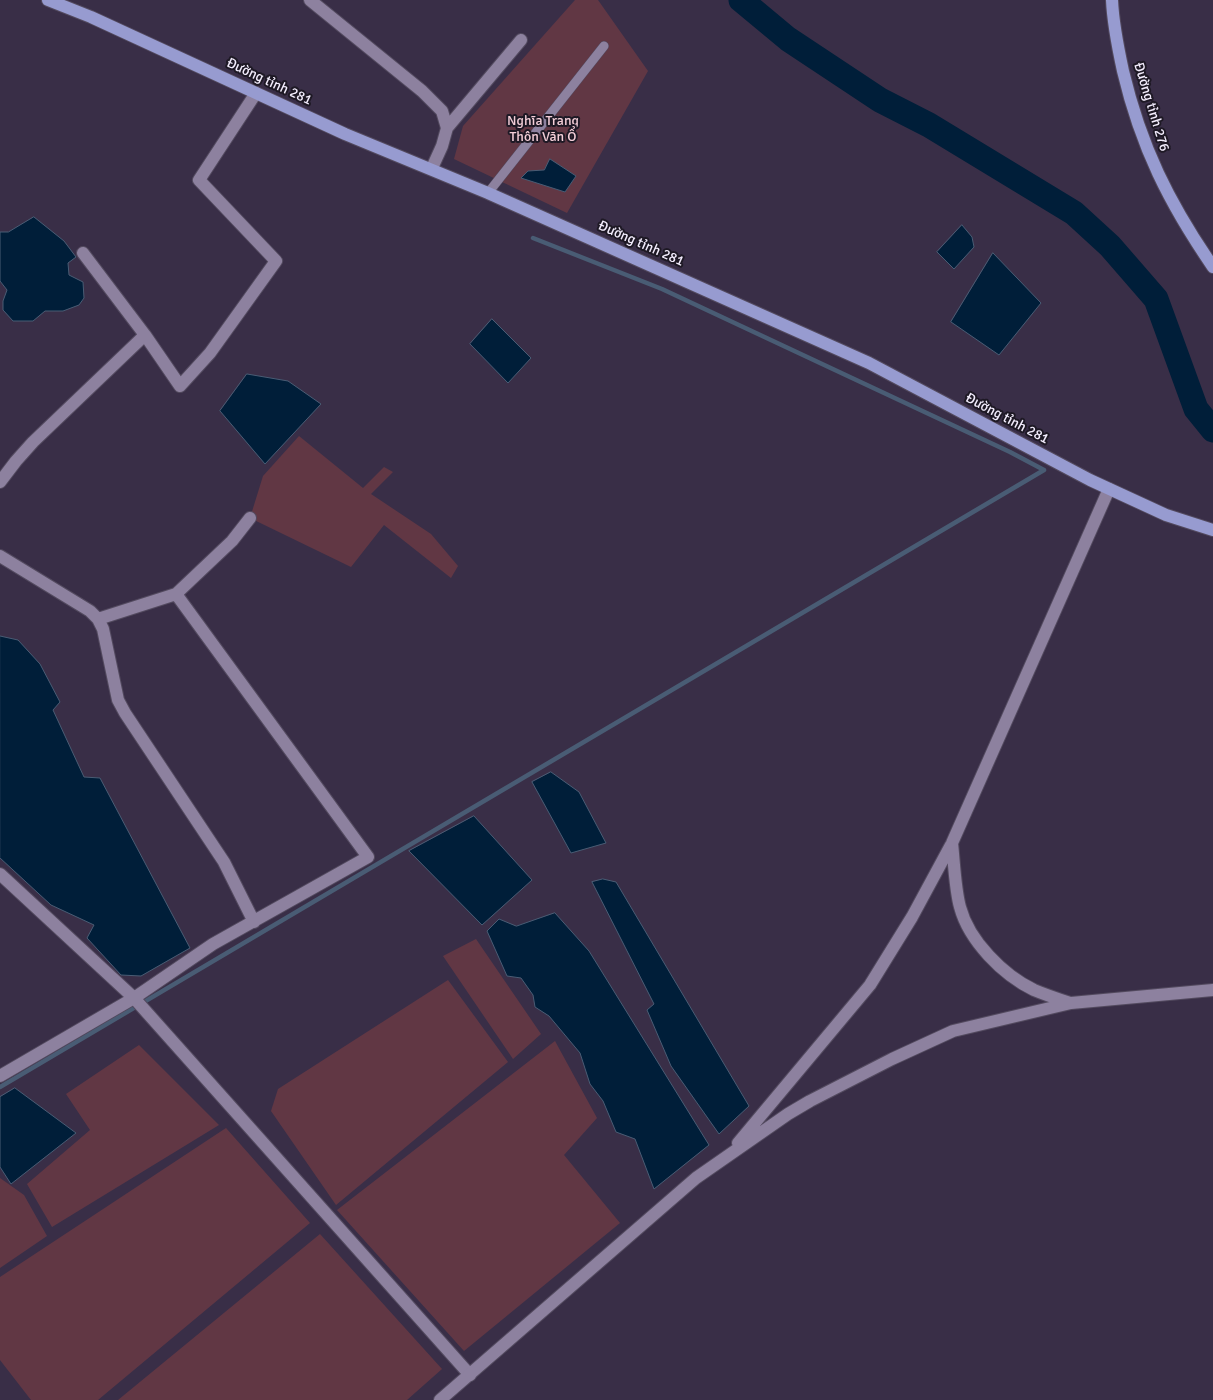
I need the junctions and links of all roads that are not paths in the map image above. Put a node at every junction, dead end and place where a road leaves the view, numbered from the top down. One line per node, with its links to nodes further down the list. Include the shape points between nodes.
1 (48, 0): 6 (main road, Đường tỉnh 281)
2 (310, 0): 7 (street, via 422,92 442,111)
3 (1112, 0): 11 (main road, Đường tỉnh 276, via 1118,45 1146,150 1179,214)
4 (521, 40): 7 (street)
5 (604, 46): 9 (lane)
6 (256, 93): 8 (main road, Đường tỉnh 281, via 345,134); 12 (street, via 199,180 276,261 210,354 180,386)
7 (447, 128): 8 (street)
8 (432, 168): 9 (main road, Đường tỉnh 281)
9 (488, 193): 14 (main road, Đường tỉnh 281, via 869,362)
10 (83, 253): 12 (street)
11 (1213, 267)
12 (145, 336): 13 (street, via 34,442)
13 (0, 482)
14 (1109, 489): 16 (main road, Đường tỉnh 281, via 1166,515); 20 (street)
15 (250, 518): 18 (street, via 232,541)
16 (1213, 530)
17 (0, 556): 19 (street)
18 (176, 594): 19 (street); 22 (street, via 368,858)
19 (98, 619): 22 (street, via 118,700 125,714 224,862)
20 (952, 842): 25 (street, via 960,907 973,935 991,959 1012,976 1035,990); 27 (street, via 912,917 870,985)
21 (0, 874): 24 (street)
22 (254, 922): 24 (street, via 213,944)
23 (1213, 990): 25 (street)
24 (134, 998): 26 (street); 28 (street)
25 (1071, 1004): 27 (street, via 953,1030 795,1109)
26 (0, 1076)
27 (727, 1155): 28 (street, via 696,1178)
28 (470, 1374): 29 (street)
29 (440, 1400)

